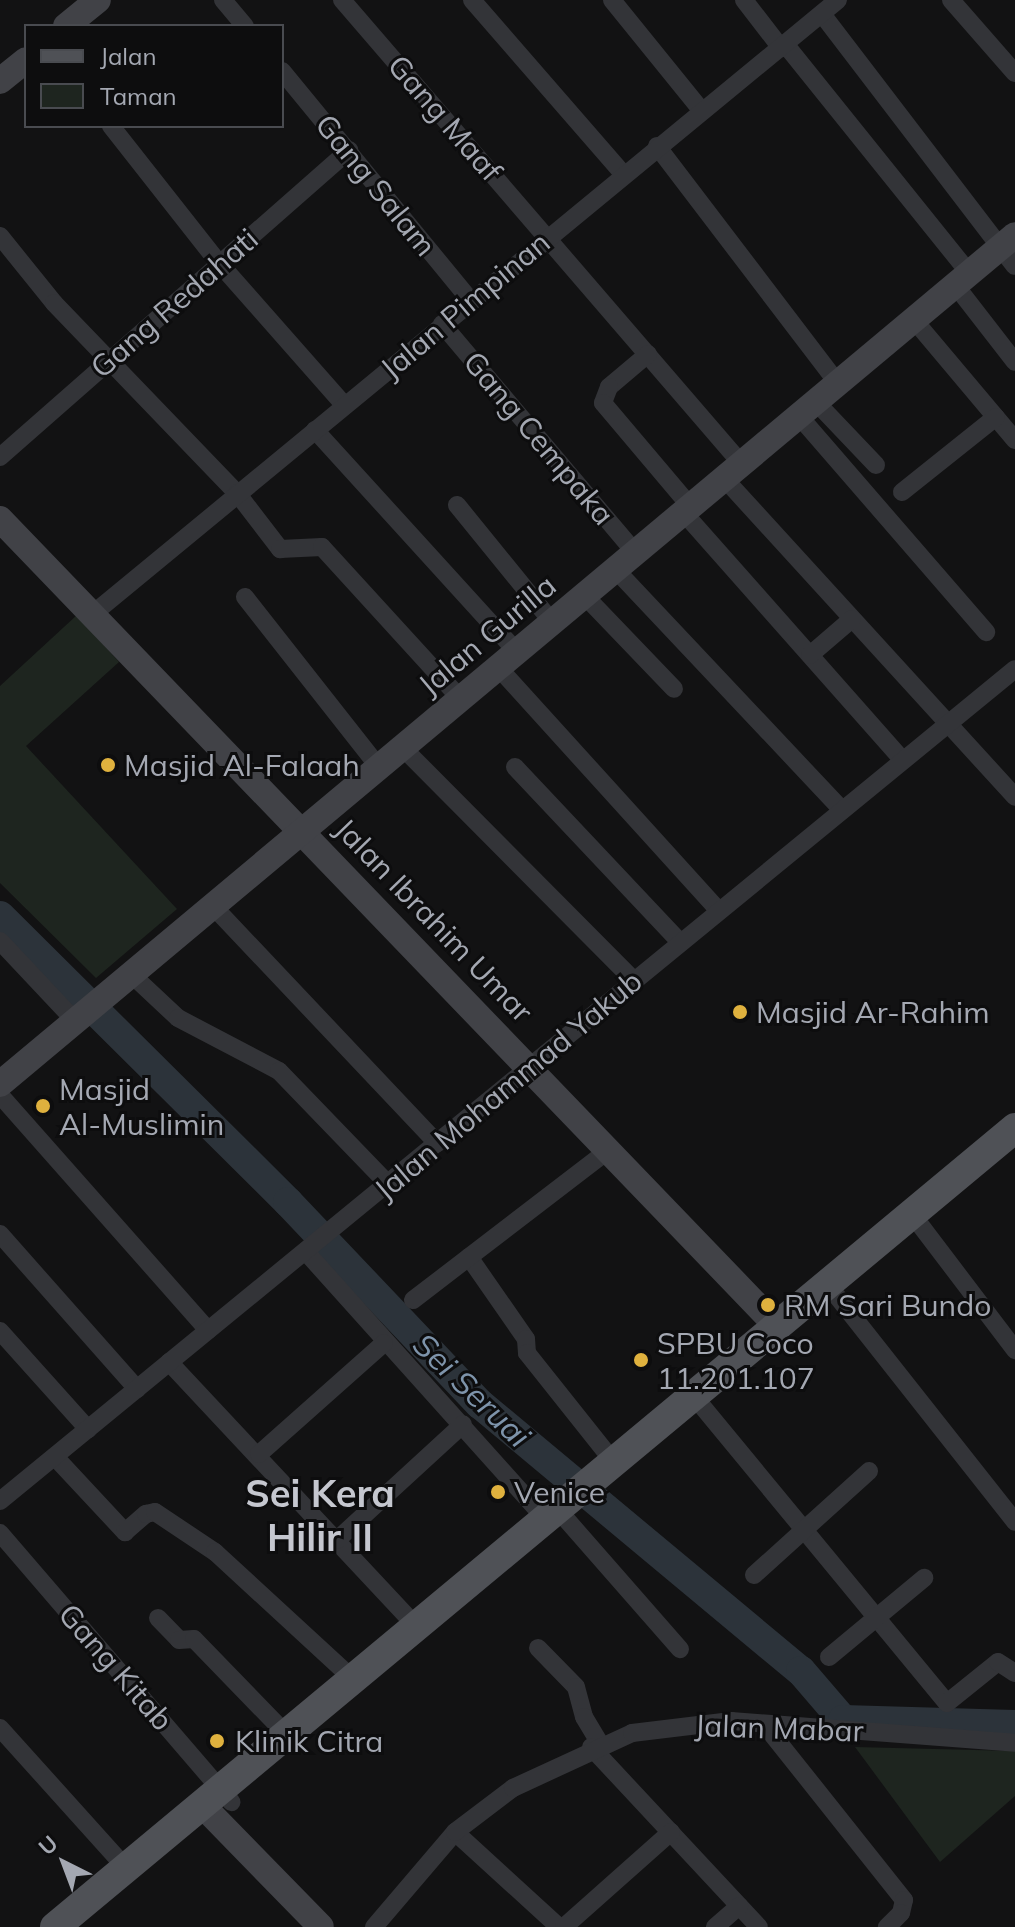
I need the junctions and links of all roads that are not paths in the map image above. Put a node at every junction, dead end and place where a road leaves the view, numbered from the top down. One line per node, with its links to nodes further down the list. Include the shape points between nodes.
1 (98, 0): 10 (street)
2 (223, 0): 11 (street)
3 (342, 0): 23 (street, Gang Maaf)
4 (472, 0): 21 (street)
5 (612, 0): 17 (street)
6 (744, 0): 12 (street)
7 (838, 0): 9 (street, Jalan Pimpinan)
8 (951, 0): 15 (street)
9 (822, 14): 12 (street, Jalan Pimpinan); 24 (street)
10 (68, 24)
11 (243, 24)
12 (783, 46): 17 (street, Jalan Pimpinan); 26 (street)
13 (24, 62): 16 (street)
14 (284, 73): 20 (street, Gang Salam)
15 (1015, 73)
16 (0, 81)
17 (702, 111): 19 (street, Jalan Pimpinan)
18 (113, 128): 25 (street)
19 (657, 146): 21 (street, Jalan Pimpinan); 33 (street)
20 (349, 150): 25 (street, Gang Redahati); 27 (street, Gang Salam)
21 (624, 175): 23 (street, Jalan Pimpinan)
22 (0, 236): 31 (street)
23 (549, 236): 27 (street, Jalan Pimpinan); 30 (street, Gang Maaf)
24 (1010, 250): 26 (street, Jalan Gurilla)
25 (219, 263): 31 (street, Gang Redahati); 34 (street)
26 (963, 280): 28 (street, Jalan Gurilla); 32 (street)
27 (470, 300): 29 (street, Jalan Pimpinan)
28 (914, 320): 33 (street, Jalan Gurilla); 36 (street)
29 (442, 324): 34 (street, Jalan Pimpinan); 47 (street, Gang Cempaka)
30 (648, 354): 41 (street, Gang Maaf); 45 (street, via 609,387 603,403)
31 (107, 360): 39 (street, Gang Redahati); 43 (street)
32 (1015, 362)
33 (838, 384): 35 (street, Jalan Gurilla)
34 (344, 405): 37 (street, Jalan Pimpinan)
35 (808, 409): 40 (street); 41 (street, Jalan Gurilla); 53 (street)
36 (996, 417): 38 (street); 42 (street)
37 (315, 430): 43 (street, Jalan Pimpinan); 55 (street)
38 (1015, 440)
39 (0, 457)
40 (876, 465)
41 (732, 469): 45 (street, Jalan Gurilla); 51 (street, Gang Maaf)
42 (902, 492)
43 (237, 493): 50 (street, Jalan Pimpinan); 58 (street, via 280,549 322,547)
44 (457, 505): 52 (street)
45 (687, 510): 47 (street, Jalan Gurilla); 54 (street)
46 (0, 519): 50 (street, Jalan Ibrahim Umar)
47 (625, 560): 48 (street, Jalan Gurilla); 65 (street, Gang Cempaka)
48 (584, 595): 52 (street, Jalan Gurilla); 57 (street)
49 (245, 597): 62 (street)
50 (94, 613): 66 (street, Jalan Ibrahim Umar)
51 (852, 619): 54 (street); 59 (street, Gang Maaf)
52 (552, 622): 55 (street, Jalan Gurilla)
53 (986, 632)
54 (810, 655): 61 (street)
55 (506, 658): 58 (street, Jalan Gurilla); 68 (street)
56 (1015, 669): 59 (street, Jalan Mohammad Yakub)
57 (674, 689)
58 (460, 698): 60 (street, Jalan Gurilla)
59 (946, 722): 61 (street, Jalan Mohammad Yakub); 64 (street, Gang Maaf)
60 (402, 747): 62 (street, Jalan Gurilla); 72 (street)
61 (901, 758): 65 (street, Jalan Mohammad Yakub)
62 (378, 766): 66 (street, Jalan Gurilla)
63 (515, 767): 70 (street)
64 (1015, 797)
65 (840, 808): 68 (street, Jalan Mohammad Yakub)
66 (300, 828): 67 (street, Jalan Gurilla); 74 (street, Jalan Ibrahim Umar)
67 (212, 905): 71 (street, Jalan Gurilla); 78 (street)
68 (718, 910): 70 (street, Jalan Mohammad Yakub)
69 (0, 941): 73 (street)
70 (680, 942): 72 (street, Jalan Mohammad Yakub)
71 (123, 980): 73 (street, Jalan Gurilla); 81 (street, via 178,1018 279,1071)
72 (634, 981): 74 (street, Jalan Mohammad Yakub)
73 (79, 1018): 75 (street, Jalan Gurilla)
74 (532, 1066): 78 (street, Jalan Mohammad Yakub); 80 (street, Jalan Ibrahim Umar)
75 (0, 1084)
76 (0, 1095): 89 (street)
77 (1015, 1128): 82 (main road)
78 (437, 1143): 81 (street, Jalan Mohammad Yakub)
79 (1015, 1148): 82 (main road)
80 (610, 1149): 86 (street); 90 (street, Jalan Ibrahim Umar)
81 (388, 1184): 85 (street, Jalan Mohammad Yakub)
82 (952, 1190): 83 (main road); 90 (main road)
83 (921, 1226): 87 (main road); 93 (street)
84 (0, 1234): 95 (street)
85 (310, 1248): 89 (street, Jalan Mohammad Yakub); 92 (street)
86 (469, 1257): 88 (street); 102 (street, via 526,1339 527,1353)
87 (836, 1295): 90 (main road); 105 (street)
88 (413, 1300)
89 (208, 1330): 94 (street, Jalan Mohammad Yakub)
90 (781, 1330): 96 (main road); 102 (main road)
91 (0, 1331): 98 (street)
92 (384, 1343): 97 (street); 99 (street)
93 (1015, 1350)
94 (169, 1362): 95 (street, Jalan Mohammad Yakub); 99 (street)
95 (137, 1389): 98 (street, Jalan Mohammad Yakub)
96 (702, 1406): 102 (main road); 106 (street)
97 (463, 1424): 104 (street); 108 (street)
98 (88, 1429): 100 (street, Jalan Mohammad Yakub)
99 (259, 1454): 108 (street)
100 (55, 1457): 103 (street, Jalan Mohammad Yakub); 118 (street, via 125,1532 155,1512 215,1552)
101 (869, 1471): 106 (street)
102 (606, 1473): 104 (main road)
103 (0, 1500)
104 (564, 1511): 113 (main road); 115 (street); 124 (main road)
105 (1015, 1522)
106 (803, 1531): 109 (street); 112 (street)
107 (0, 1533): 124 (street, Gang Kitab)
108 (337, 1540): 113 (street)
109 (754, 1575)
110 (924, 1578): 112 (street)
111 (158, 1618): 121 (street, via 179,1640 194,1639)
112 (873, 1619): 116 (street); 117 (street, via 948,1704 998,1662)
113 (416, 1626): 118 (main road)
114 (538, 1648): 123 (street, via 576,1687)
115 (680, 1649)
116 (829, 1657)
117 (1015, 1673)
118 (353, 1679): 121 (main road)
119 (764, 1724): 122 (street, Jalan Mabar); 123 (street, Jalan Mabar, via 696,1722); 136 (street, via 904,1900 901,1913)
120 (0, 1728): 127 (street)
121 (286, 1734): 124 (main road)
122 (1015, 1743)
123 (595, 1746): 125 (street, Jalan Mabar, via 513,1788); 126 (street)
124 (216, 1803): 127 (main road); 130 (main road); 131 (street)
125 (455, 1832): 132 (street, Jalan Mabar); 133 (street)
126 (671, 1832): 128 (street); 133 (street)
127 (126, 1868): 129 (main road)
128 (739, 1906): 134 (street); 135 (street)
129 (55, 1927)
130 (79, 1927)
131 (321, 1927)
132 (374, 1927)
133 (562, 1927)
134 (715, 1927)
135 (759, 1927)
136 (887, 1927)

